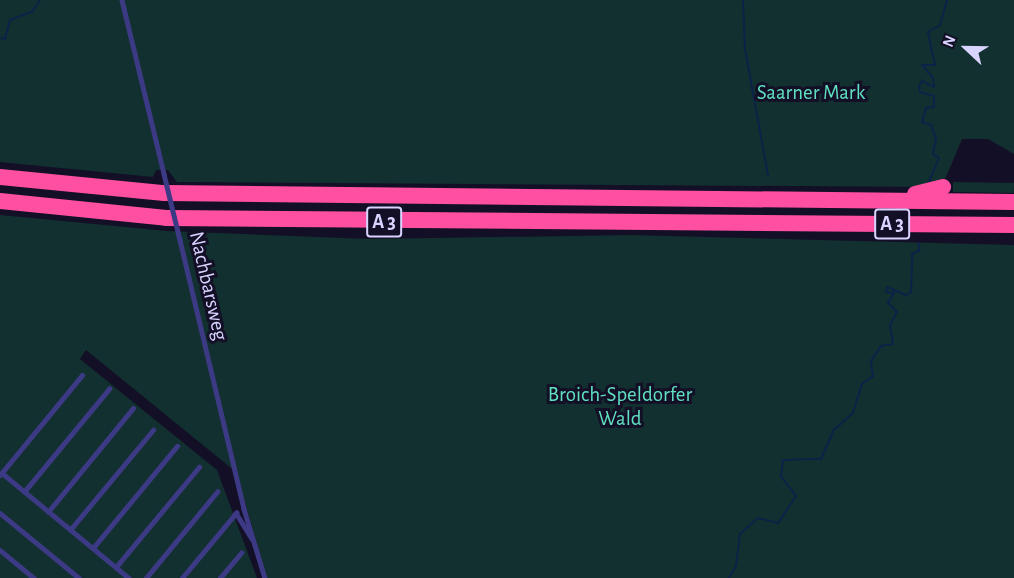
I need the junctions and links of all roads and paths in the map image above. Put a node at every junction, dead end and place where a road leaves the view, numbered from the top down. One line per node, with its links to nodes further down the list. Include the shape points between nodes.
1 (122, 0): 20 (lane, Nachbarsweg, bridge)
2 (0, 177): 4 (highway, A 3, via 164,193)
3 (943, 187): 4 (highway)
4 (881, 200): 6 (highway, A 3)
5 (0, 201): 7 (highway, A 3, via 166,218)
6 (1014, 202)
7 (1014, 225)
8 (82, 375): 14 (lane)
9 (109, 389): 15 (lane)
10 (133, 408): 17 (lane)
11 (153, 430): 19 (lane)
12 (177, 446): 21 (lane)
13 (199, 466): 24 (lane)
14 (1, 475): 15 (lane)
15 (24, 492): 17 (lane)
16 (217, 492): 28 (lane)
17 (48, 512): 19 (lane)
18 (0, 513): 26 (lane)
19 (70, 530): 21 (lane)
20 (255, 544): 29 (lane, via 236,513); 31 (lane, Nachbarsweg)
21 (93, 548): 24 (lane)
22 (0, 550): 25 (lane)
23 (241, 553): 30 (lane)
24 (116, 567): 27 (lane)
25 (34, 578)
26 (79, 578)
27 (129, 578)
28 (146, 578)
29 (182, 578)
30 (220, 578)
31 (266, 578)

